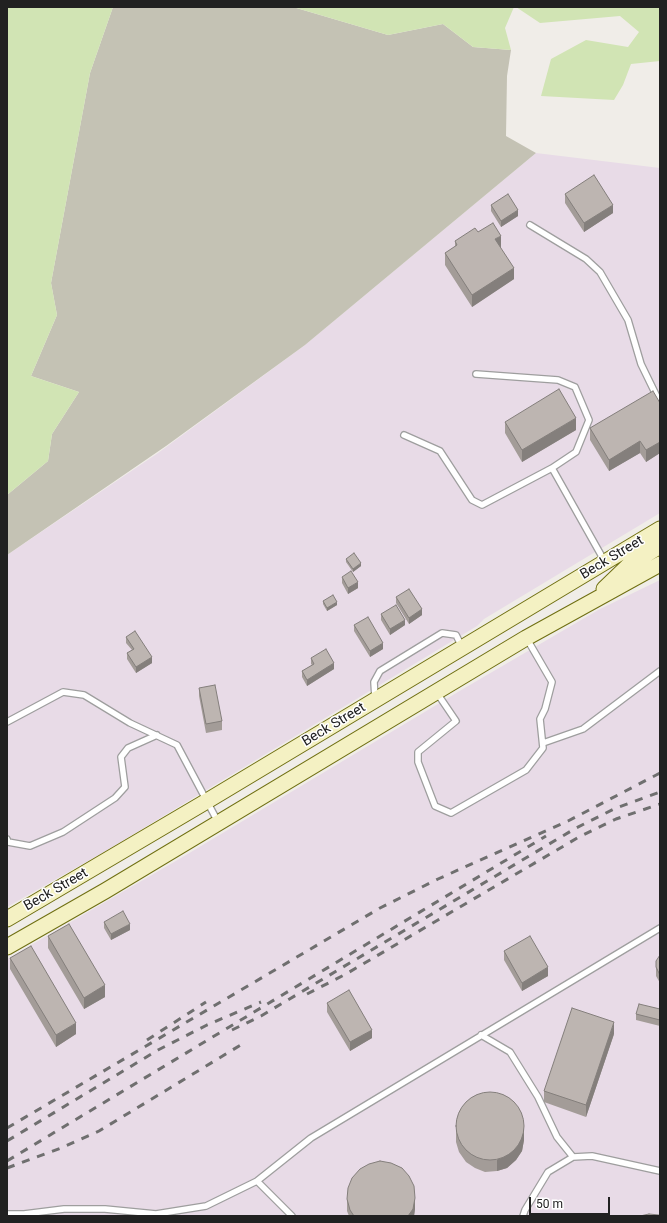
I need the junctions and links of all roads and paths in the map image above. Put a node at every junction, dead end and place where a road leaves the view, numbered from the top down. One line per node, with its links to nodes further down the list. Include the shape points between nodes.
1 (530, 225): 3 (lane, via 586,259 600,272 628,320 641,364)
2 (476, 374): 5 (lane, via 558,380 575,387 589,420 576,452)
3 (660, 403)
4 (404, 435): 5 (lane, via 440,451 472,500 482,504)
5 (552, 468): 8 (lane)
6 (660, 529): 8 (main road, Beck Street)
7 (660, 546): 10 (main road, via 629,565)
8 (605, 562): 12 (main road, Beck Street)
9 (660, 564): 10 (main road, Beck Street)
10 (592, 601): 11 (main road, Beck Street)
11 (526, 638): 14 (main road, Beck Street); 18 (lane, via 552,682 540,719)
12 (463, 648): 15 (main road, Beck Street); 15 (lane, via 456,635 442,633 380,671 374,682)
13 (660, 671): 18 (lane, via 583,729)
14 (436, 691): 18 (lane, via 456,721 418,752 422,777 435,806 451,813 526,770 543,748); 20 (main road, Beck Street)
15 (376, 700): 19 (main road, Beck Street)
16 (7, 722): 17 (lane, via 63,692 84,695 130,723)
17 (157, 735): 19 (lane, via 177,746); 21 (lane, via 128,748 121,756 125,787 115,798 63,832 30,846 8,842)
18 (543, 743)
19 (207, 801): 20 (lane); 22 (main road, Beck Street)
20 (218, 822): 24 (main road, Beck Street)
21 (7, 839)
22 (7, 919)
23 (660, 928): 25 (lane)
24 (7, 947)
25 (481, 1035): 26 (lane, via 510,1052 538,1097 557,1137); 28 (lane, via 311,1138)
26 (573, 1157): 27 (lane, via 592,1156); 31 (lane, via 548,1172)
27 (660, 1171)
28 (256, 1182): 29 (lane, via 206,1206 156,1214 105,1209 64,1209); 30 (lane)
29 (7, 1214)
30 (292, 1216)
31 (523, 1216)

